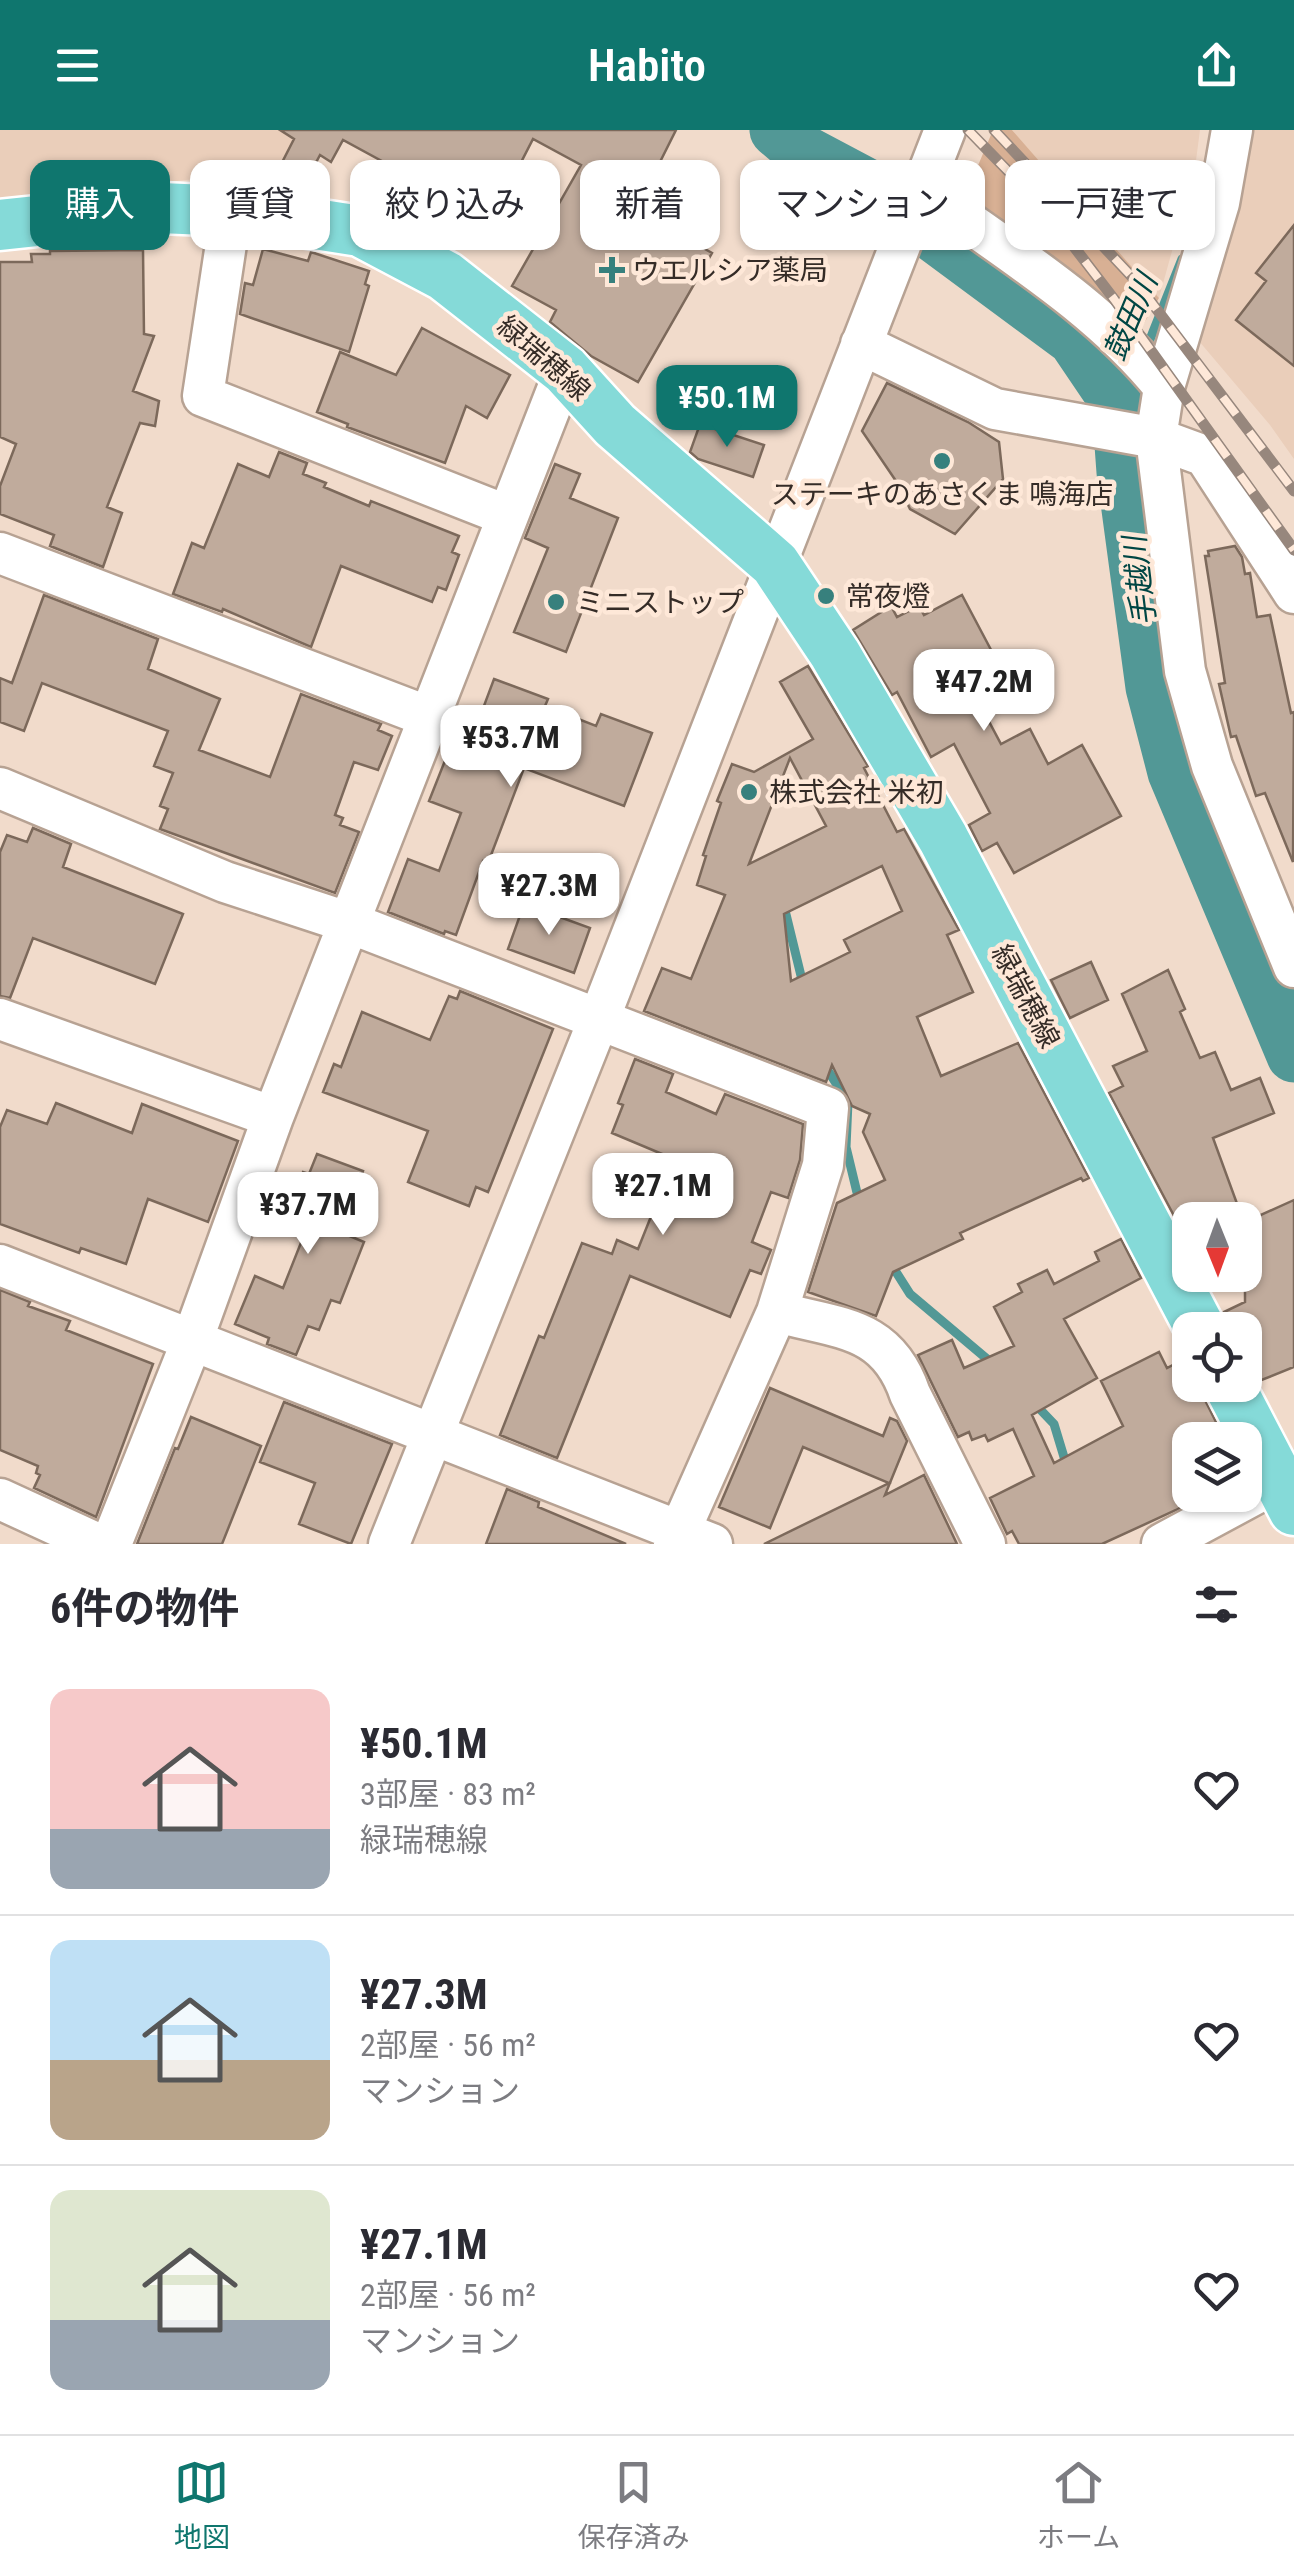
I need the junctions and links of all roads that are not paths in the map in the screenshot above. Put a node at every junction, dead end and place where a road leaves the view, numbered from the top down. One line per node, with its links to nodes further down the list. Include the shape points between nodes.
1 (944, 130): 3 (street)
2 (1232, 130): 11 (street, via 1220,202)
3 (932, 160)
4 (190, 209): 5 (main road, 緑瑞穂線)
5 (0, 224)
6 (330, 226): 12 (main road, 緑瑞穂線, via 360,231 445,276)
7 (985, 236): 11 (street, via 1054,282)
8 (225, 250): 14 (street, via 203,396)
9 (898, 250): 10 (street)
10 (861, 344): 13 (street, via 996,409); 16 (street)
11 (1147, 369): 13 (street)
12 (565, 370): 14 (street); 16 (main road, 緑瑞穂線, via 616,425)
13 (1151, 437): 17 (street, via 1205,456); 21 (street, via 1186,672 1212,766)
14 (508, 516): 18 (street)
15 (0, 553): 18 (street)
16 (775, 564): 23 (street); 27 (main road, 緑瑞穂線, via 943,838)
17 (1294, 593)
18 (429, 717): 20 (street)
19 (0, 788): 20 (street, via 225,882)
20 (350, 922): 23 (street); 24 (street)
21 (1294, 967)
22 (0, 1019): 24 (street)
23 (598, 1019): 26 (street, via 828,1108 823,1165); 30 (street)
24 (273, 1118): 28 (street)
25 (0, 1266): 28 (street)
26 (777, 1312): 33 (street); 37 (street, via 886,1348)
27 (1192, 1312)
28 (192, 1341): 30 (street); 35 (street)
29 (1238, 1402): 31 (main road)
30 (432, 1432): 33 (street); 36 (street)
31 (1287, 1495): 38 (street)
32 (0, 1499): 34 (street)
33 (689, 1539)
34 (98, 1544)
35 (111, 1544)
36 (389, 1544)
37 (985, 1544)
38 (1162, 1544)

